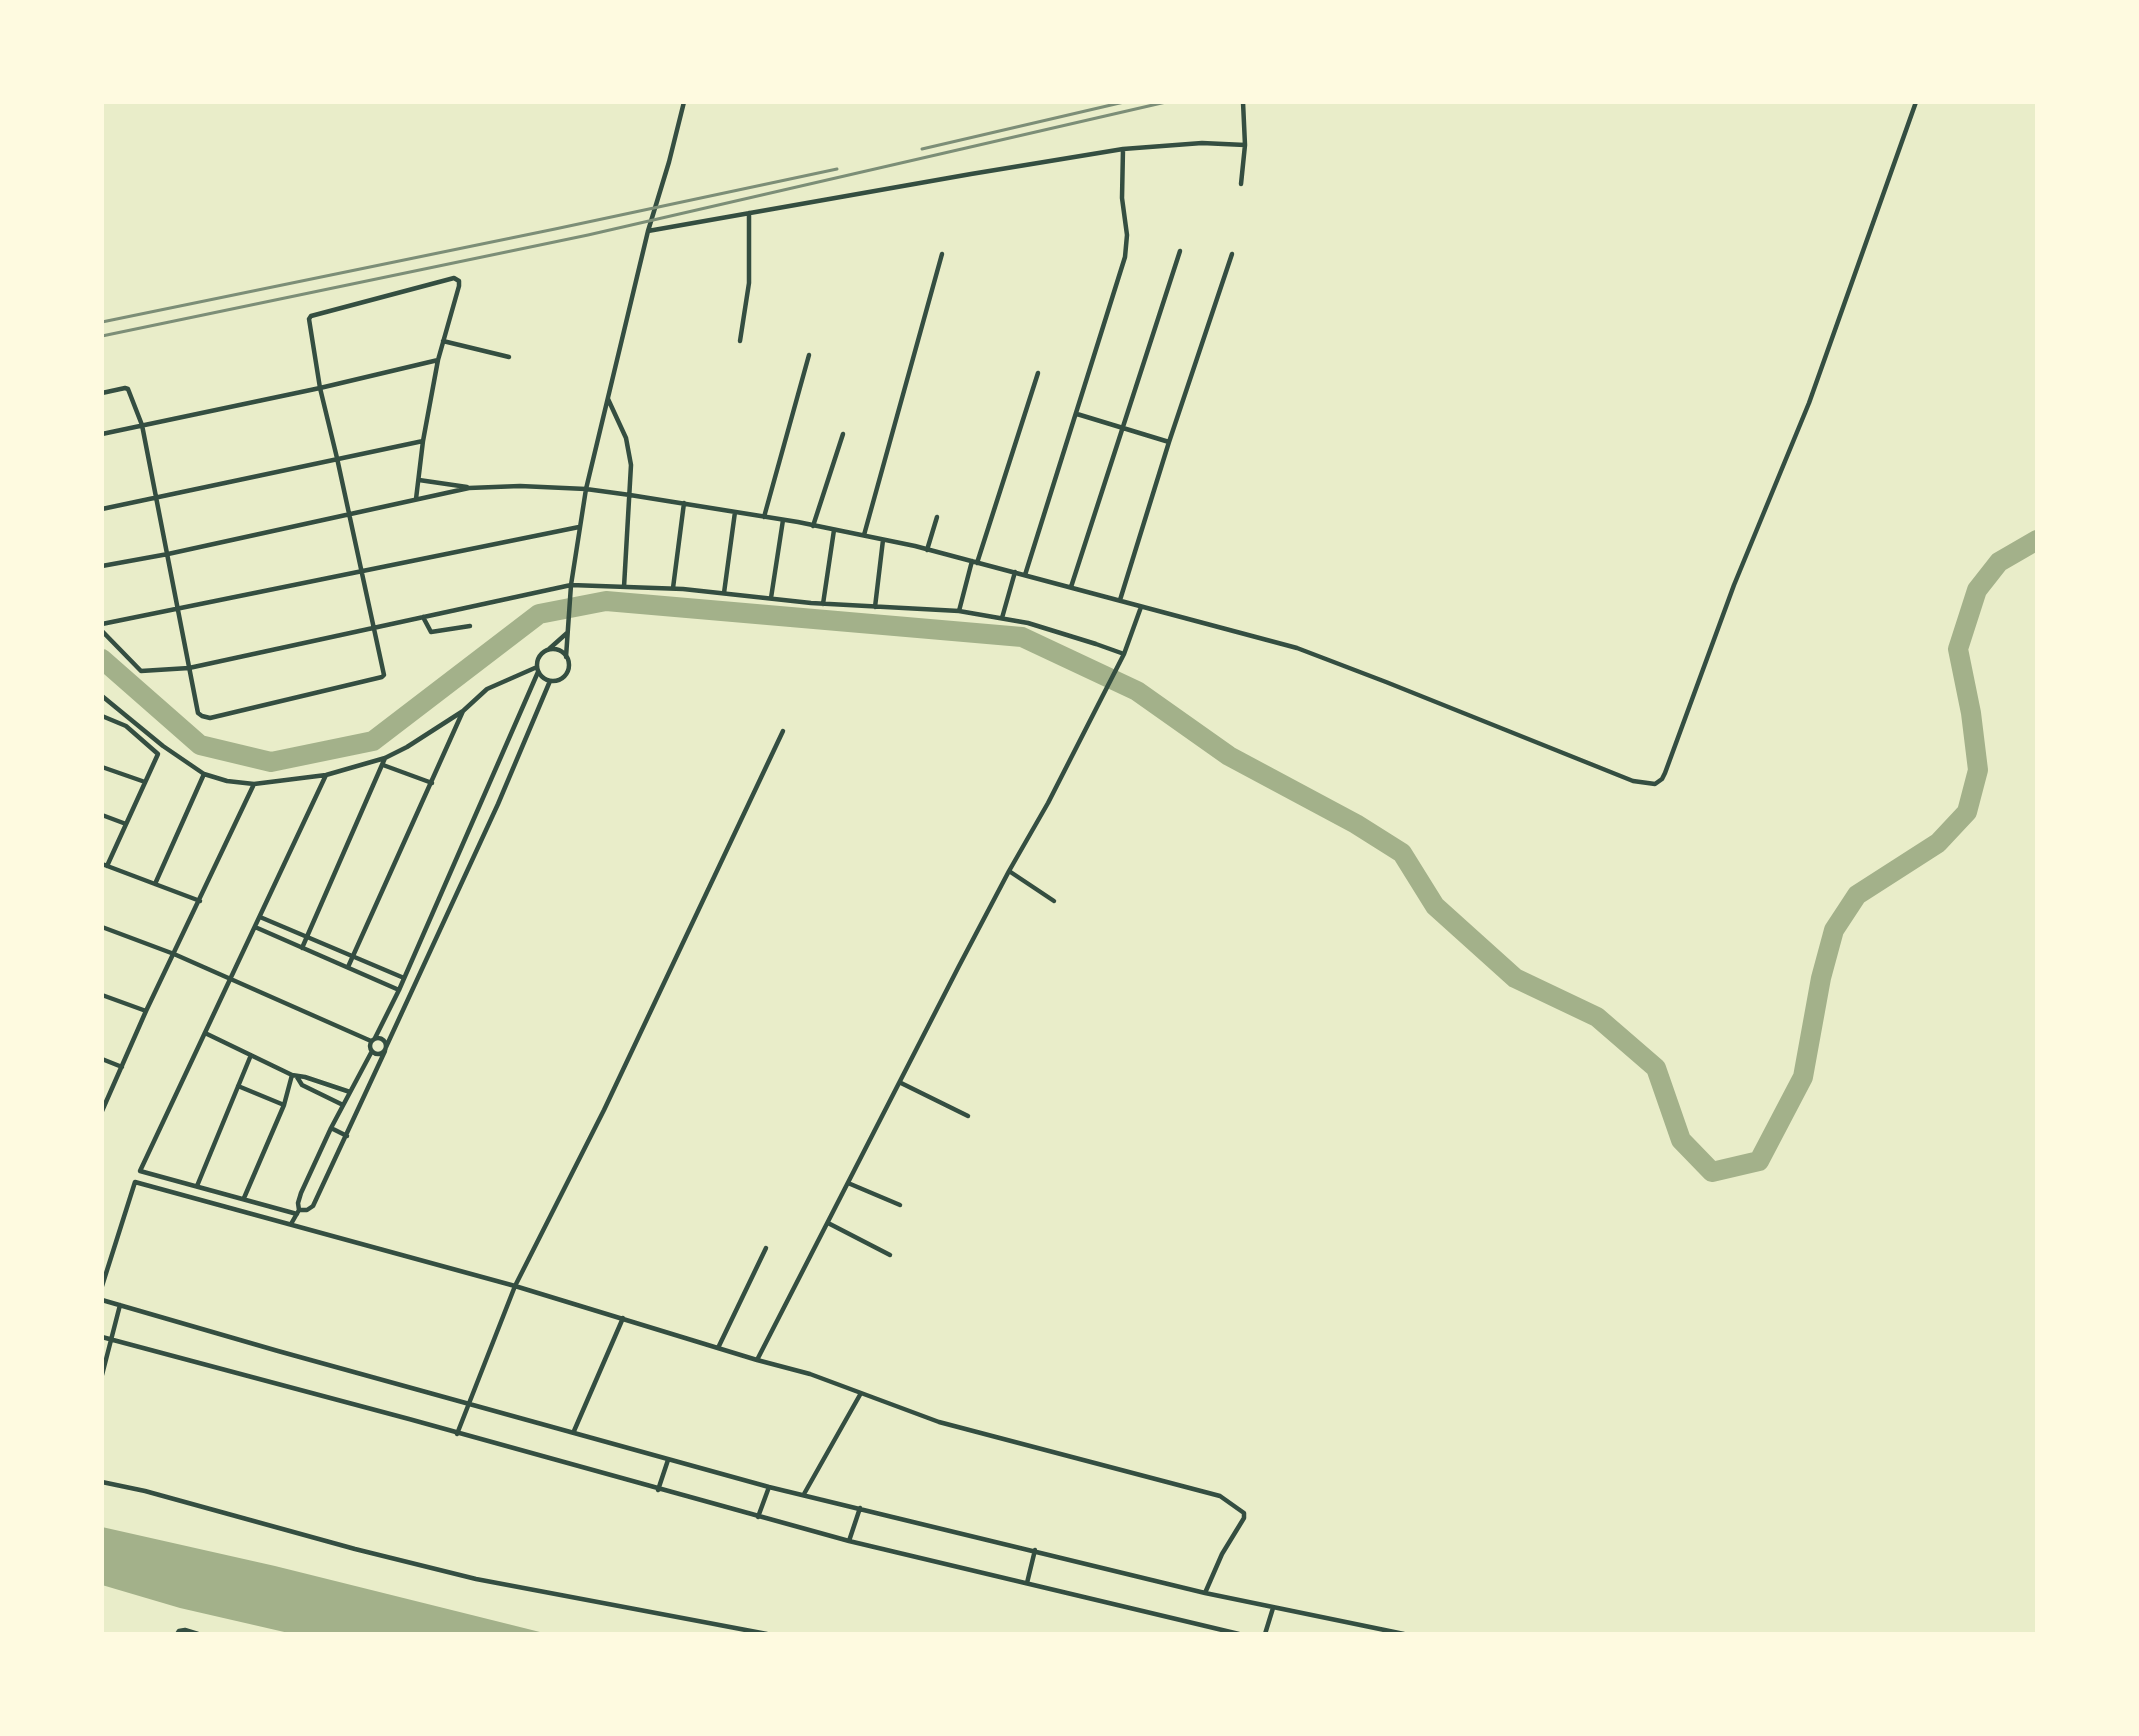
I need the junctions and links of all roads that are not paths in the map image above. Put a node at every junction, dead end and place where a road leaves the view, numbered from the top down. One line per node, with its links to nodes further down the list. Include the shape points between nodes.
1 (684, 102): 8 (street)
2 (1243, 102): 4 (street)
3 (1916, 102): 63 (street, via 1809,403 1659,782 1651,785 1633,781 1297,648)
4 (1245, 145): 5 (street); 6 (street)
5 (1123, 149): 7 (street); 21 (street, via 1125,257)
6 (1241, 184)
7 (749, 213): 8 (street); 13 (street, via 749,283)
8 (648, 231): 20 (street)
9 (1180, 251): 23 (street)
10 (942, 254): 45 (street)
11 (1232, 254): 27 (street)
12 (442, 341): 15 (street); 16 (street); 18 (street, via 459,286 454,278 311,316)
13 (740, 341)
14 (809, 355): 39 (street)
15 (509, 357)
16 (438, 360): 18 (street); 26 (street)
17 (1038, 373): 49 (street)
18 (320, 388): 22 (street); 28 (street)
19 (102, 393): 22 (street, via 128,389)
20 (608, 399): 31 (street); 32 (street, via 628,447)
21 (1077, 414): 23 (street); 53 (street)
22 (142, 425): 24 (street); 33 (street)
23 (1123, 427): 27 (street); 56 (street)
24 (102, 434)
25 (843, 434): 42 (street)
26 (423, 441): 28 (street); 29 (street)
27 (1169, 442): 60 (street)
28 (337, 458): 33 (street); 38 (street)
29 (418, 480): 30 (street); 34 (street)
30 (469, 488): 31 (street); 34 (street)
31 (586, 489): 32 (street); 43 (street)
32 (630, 495): 35 (street); 55 (street)
33 (157, 497): 36 (street); 48 (street)
34 (416, 499): 38 (street)
35 (684, 503): 37 (street); 57 (street)
36 (102, 509)
37 (735, 512): 39 (street); 58 (street)
38 (350, 514): 48 (street); 51 (street)
39 (764, 517): 41 (street)
40 (937, 517): 47 (street)
41 (783, 520): 42 (street); 59 (street)
42 (813, 526): 44 (street)
43 (579, 527): 51 (street); 54 (street)
44 (834, 530): 45 (street); 61 (street)
45 (864, 535): 46 (street)
46 (884, 540): 47 (street); 62 (street)
47 (927, 550): 49 (street)
48 (168, 554): 50 (street); 64 (street)
49 (975, 562): 52 (street); 65 (street)
50 (102, 566)
51 (363, 571): 64 (street); 70 (street)
52 (1015, 572): 53 (street); 67 (street)
53 (1025, 575): 56 (street)
54 (571, 585): 55 (street); 66 (street); 72 (street)
55 (624, 587): 57 (street)
56 (1071, 587): 60 (street)
57 (673, 588): 58 (street)
58 (724, 593): 59 (street)
59 (771, 598): 61 (street)
60 (1120, 600): 63 (street)
61 (823, 604): 62 (street)
62 (875, 607): 65 (street)
63 (1141, 607): 74 (street)
64 (178, 609): 68 (street); 76 (street)
65 (959, 611): 67 (street)
66 (423, 617): 69 (street, via 431,632); 70 (street)
67 (1002, 618): 74 (street)
68 (102, 624)
69 (470, 626)
70 (374, 628): 76 (street); 76 (street, via 385,673 382,677 210,718 198,713)
71 (102, 631): 76 (street, via 141,671)
72 (567, 633): 73 (street); 75 (street)
73 (546, 651): 75 (street, via 560,651); 77 (street)
74 (1124, 654): 96 (street, via 1048,804)
75 (566, 657): 78 (street, via 566,674)
76 (189, 668)
77 (538, 669): 78 (street); 80 (street, via 487,689); 91 (street)
78 (550, 681): 92 (street)
79 (102, 696): 86 (street)
80 (463, 711): 83 (street); 89 (street)
81 (102, 716): 88 (street, via 126,726 158,754)
82 (783, 731): 142 (street, via 604,1110)
83 (385, 758): 84 (street); 87 (street)
84 (383, 765): 89 (street); 105 (street)
85 (102, 767): 88 (street)
86 (204, 774): 90 (street); 97 (street)
87 (326, 775): 90 (street); 101 (street)
88 (145, 782): 94 (street)
89 (432, 783): 108 (street)
90 (254, 784): 98 (street)
91 (485, 798): 92 (street); 100 (street)
92 (498, 804): 102 (street)
93 (102, 815): 94 (street)
94 (126, 824): 95 (street)
95 (105, 865): 97 (street)
96 (1009, 871): 99 (street); 123 (street)
97 (155, 884): 98 (street)
98 (200, 901): 107 (street)
99 (1054, 901)
100 (432, 916): 102 (street); 111 (street)
101 (260, 917): 104 (street); 105 (street)
102 (445, 921): 117 (street)
103 (102, 927): 107 (street)
104 (255, 927): 106 (street); 110 (street)
105 (306, 937): 106 (street); 108 (street)
106 (302, 948): 109 (street)
107 (174, 954): 110 (street); 114 (street)
108 (353, 956): 109 (street); 111 (street)
109 (348, 967): 112 (street)
110 (230, 978): 115 (street); 116 (street)
111 (404, 978): 112 (street)
112 (399, 990): 116 (street)
113 (102, 995): 114 (street)
114 (146, 1011): 121 (street)
115 (205, 1033): 119 (street); 133 (street, via 140,1171)
116 (373, 1040): 117 (street, via 383,1039); 118 (street)
117 (386, 1049): 118 (street, via 381,1054); 131 (street)
118 (372, 1051): 125 (street)
119 (251, 1055): 122 (street); 124 (street)
120 (102, 1059): 121 (street)
121 (122, 1067): 128 (street)
122 (295, 1076): 125 (street); 126 (street); 127 (street, via 302,1085)
123 (901, 1083): 129 (street); 132 (street)
124 (238, 1086): 126 (street); 133 (street)
125 (350, 1092): 127 (street)
126 (284, 1104): 134 (street)
127 (343, 1105): 130 (street)
128 (102, 1111)
129 (968, 1116)
130 (331, 1128): 131 (street); 136 (street, via 301,1193)
131 (347, 1136): 136 (street, via 313,1206)
132 (848, 1183): 135 (street); 137 (street)
133 (197, 1186): 134 (street)
134 (244, 1198): 136 (street)
135 (900, 1205)
136 (298, 1212): 138 (street)
137 (828, 1223): 140 (street); 149 (street)
138 (291, 1224): 141 (street, via 135,1182); 142 (street)
139 (766, 1248): 148 (street)
140 (890, 1255)
141 (102, 1286)
142 (515, 1286): 145 (street); 152 (street)
143 (102, 1300): 144 (street)
144 (119, 1308): 146 (street); 152 (street)
145 (624, 1318): 148 (street); 153 (street)
146 (112, 1336): 147 (street); 150 (street); 154 (street)
147 (102, 1337)
148 (718, 1348): 149 (street)
149 (758, 1360): 151 (street)
150 (102, 1375)
151 (861, 1393): 159 (street); 165 (street, via 939,1422 1220,1496 1244,1513 1244,1518)
152 (468, 1406): 153 (street); 154 (street)
153 (574, 1431): 155 (street)
154 (458, 1432): 157 (street)
155 (668, 1462): 157 (street); 158 (street)
156 (102, 1482): 169 (street, via 476,1579)
157 (658, 1488): 161 (street)
158 (768, 1489): 159 (street); 161 (street)
159 (804, 1494): 160 (street)
160 (860, 1508): 162 (street); 163 (street)
161 (758, 1515): 162 (street)
162 (850, 1540): 164 (street)
163 (1035, 1550): 164 (street); 165 (street)
164 (1028, 1582): 170 (street)
165 (1205, 1593): 166 (street)
166 (1272, 1610): 171 (street); 172 (street)
167 (177, 1634): 168 (street, via 185,1630)
168 (198, 1634)
169 (767, 1634)
170 (1239, 1634)
171 (1266, 1634)
172 (1404, 1634)

